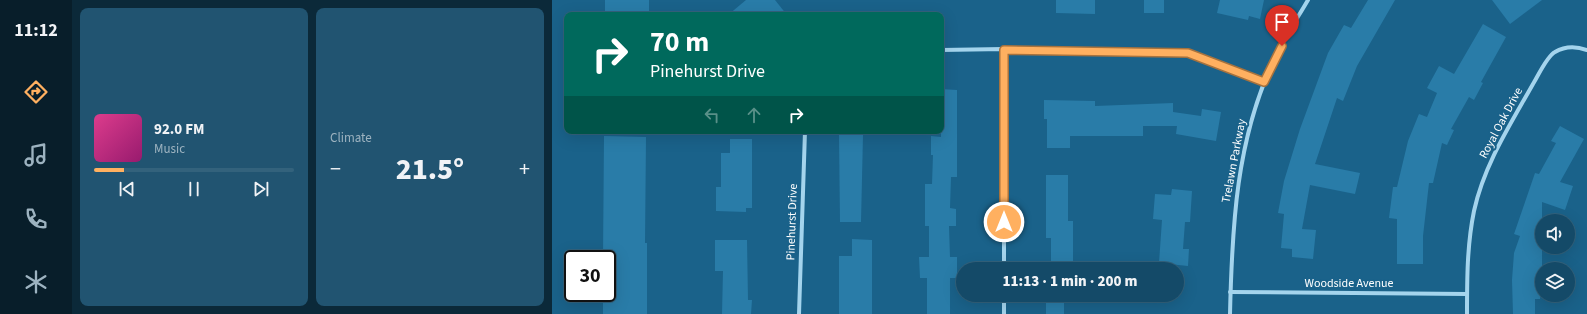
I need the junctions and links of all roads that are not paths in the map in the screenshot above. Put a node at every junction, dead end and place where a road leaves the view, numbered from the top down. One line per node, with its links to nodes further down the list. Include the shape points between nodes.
1 (1308, 0): 5 (street, Trelawn Parkway, via 1275,57)
2 (944, 50): 3 (street)
3 (1004, 50): 5 (street, via 1188,53); 7 (street)
4 (1587, 50): 9 (street, Royal Oak Drive, via 1574,46 1554,52 1496,149 1474,211)
5 (1264, 82): 8 (street, Trelawn Parkway, via 1245,144 1239,179 1233,221)
6 (805, 134): 11 (street, Pinehurst Drive)
7 (1004, 262)
8 (1230, 292): 9 (street, Woodside Avenue); 13 (street, Trelawn Parkway)
9 (1467, 294): 14 (street, Royal Oak Drive)
10 (1004, 302): 12 (street)
11 (799, 314)
12 (1004, 314)
13 (1230, 314)
14 (1467, 314)

